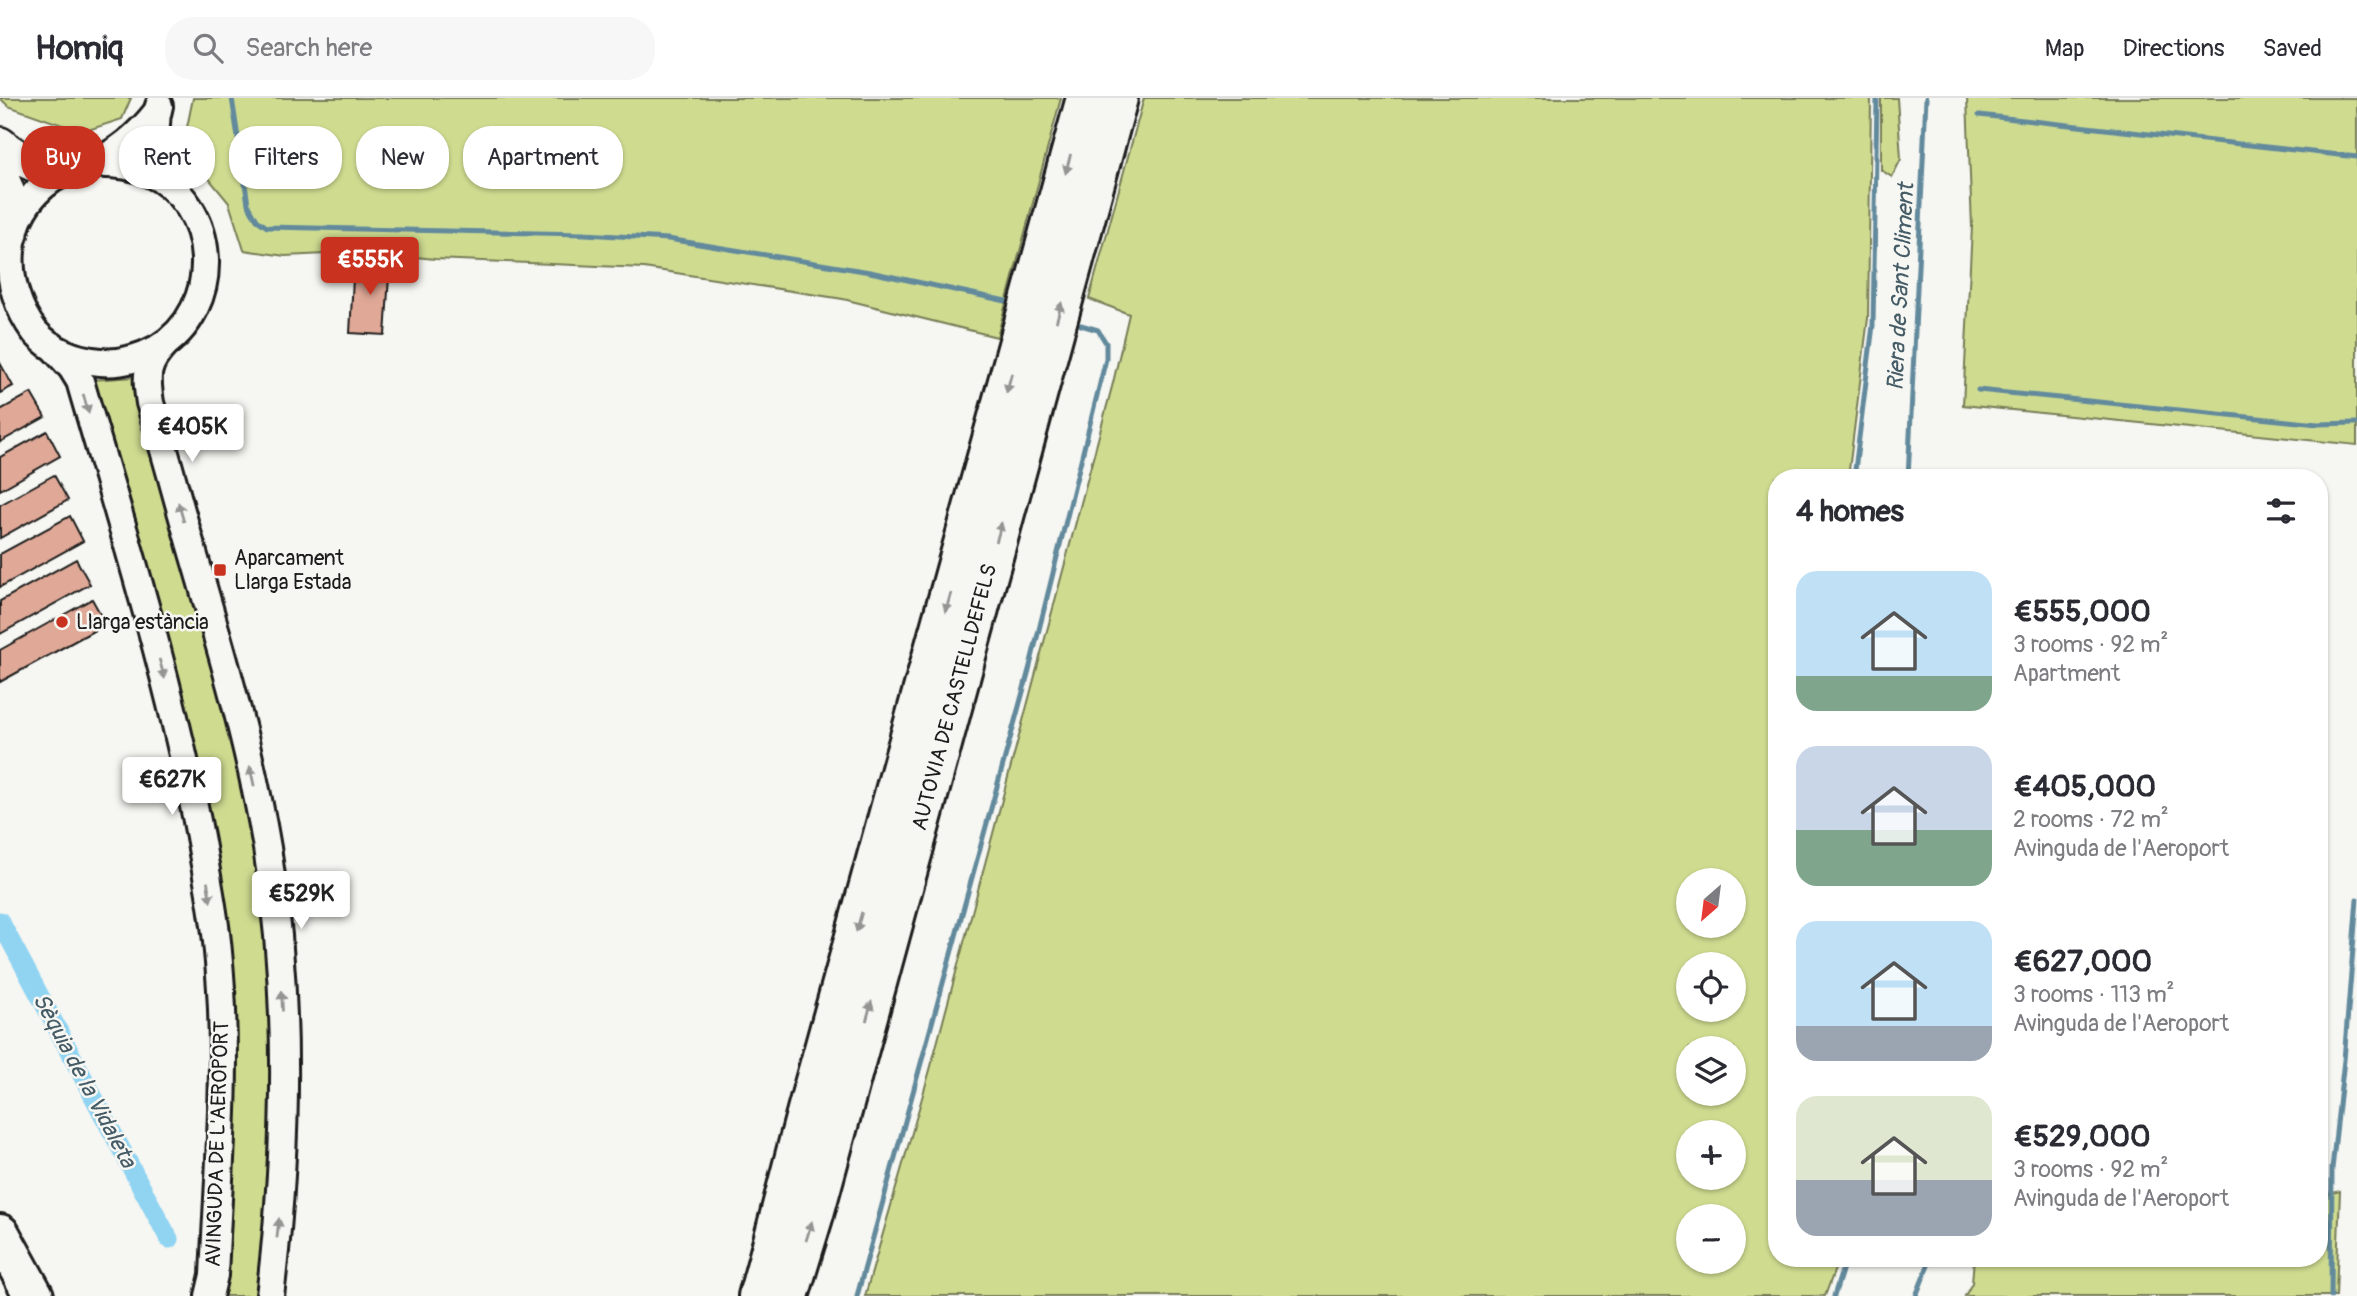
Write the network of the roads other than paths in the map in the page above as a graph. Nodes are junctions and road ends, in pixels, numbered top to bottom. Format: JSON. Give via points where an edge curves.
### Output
{"nodes":[{"id":1,"x":1086,"y":98,"type":"edge"},
{"id":2,"x":1118,"y":98,"type":"edge"},
{"id":3,"x":159,"y":105,"type":"edge"},
{"id":4,"x":0,"y":144,"type":"edge"},
{"id":5,"x":105,"y":154,"type":"edge"},
{"id":6,"x":21,"y":158,"type":"edge"},
{"id":7,"x":105,"y":164,"type":"edge"},
{"id":8,"x":0,"y":176,"type":"edge"},
{"id":9,"x":39,"y":189,"type":"edge"},
{"id":10,"x":179,"y":194,"type":"junction"},
{"id":11,"x":11,"y":234,"type":"junction"},
{"id":12,"x":165,"y":344,"type":"junction"},
{"id":13,"x":52,"y":346,"type":"junction"},
{"id":14,"x":816,"y":1078,"type":"junction"},
{"id":15,"x":0,"y":1234,"type":"edge"},
{"id":16,"x":34,"y":1296,"type":"edge"},
{"id":17,"x":209,"y":1296,"type":"edge"},
{"id":18,"x":270,"y":1296,"type":"edge"},
{"id":19,"x":731,"y":1296,"type":"edge"},
{"id":20,"x":758,"y":1296,"type":"edge"},
{"id":21,"x":789,"y":1296,"type":"edge"}],
"edges":[{"from":1,"to":14,"type":"highway","name":"AUTOVIA DE CASTELLDEFELS","one_way":true},
{"from":21,"to":2,"type":"highway","name":"AUTOVIA DE CASTELLDEFELS","one_way":true},
{"from":3,"to":5,"type":"street","via":[[130,142]]},
{"from":3,"to":10,"type":"street","via":[[159,153]]},
{"from":4,"to":6,"type":"main road"},
{"from":7,"to":10,"type":"street","via":[[138,169]]},
{"from":8,"to":11,"type":"main road","via":[[9,193]]},
{"from":9,"to":11,"type":"street","via":[[23,208]]},
{"from":10,"to":12,"type":"street","via":[[198,221],[207,259],[192,315]]},
{"from":11,"to":13,"type":"street","via":[[6,263],[15,303],[37,335]]},
{"from":12,"to":13,"type":"street","via":[[138,358],[108,363],[70,356]]},
{"from":18,"to":12,"type":"street","one_way":true,"via":[[284,1142],[280,958],[267,848],[248,757],[150,403],[148,369]]},
{"from":13,"to":17,"type":"street","name":"AVINGUDA DE L'AEROPORT","one_way":true,"via":[[80,380],[187,766],[204,858],[218,951],[223,1043],[222,1133]]},
{"from":14,"to":19,"type":"highway"},
{"from":14,"to":20,"type":"highway","name":"AUTOVIA DE CASTELLDEFELS"},
{"from":15,"to":16,"type":"highway"}]}
